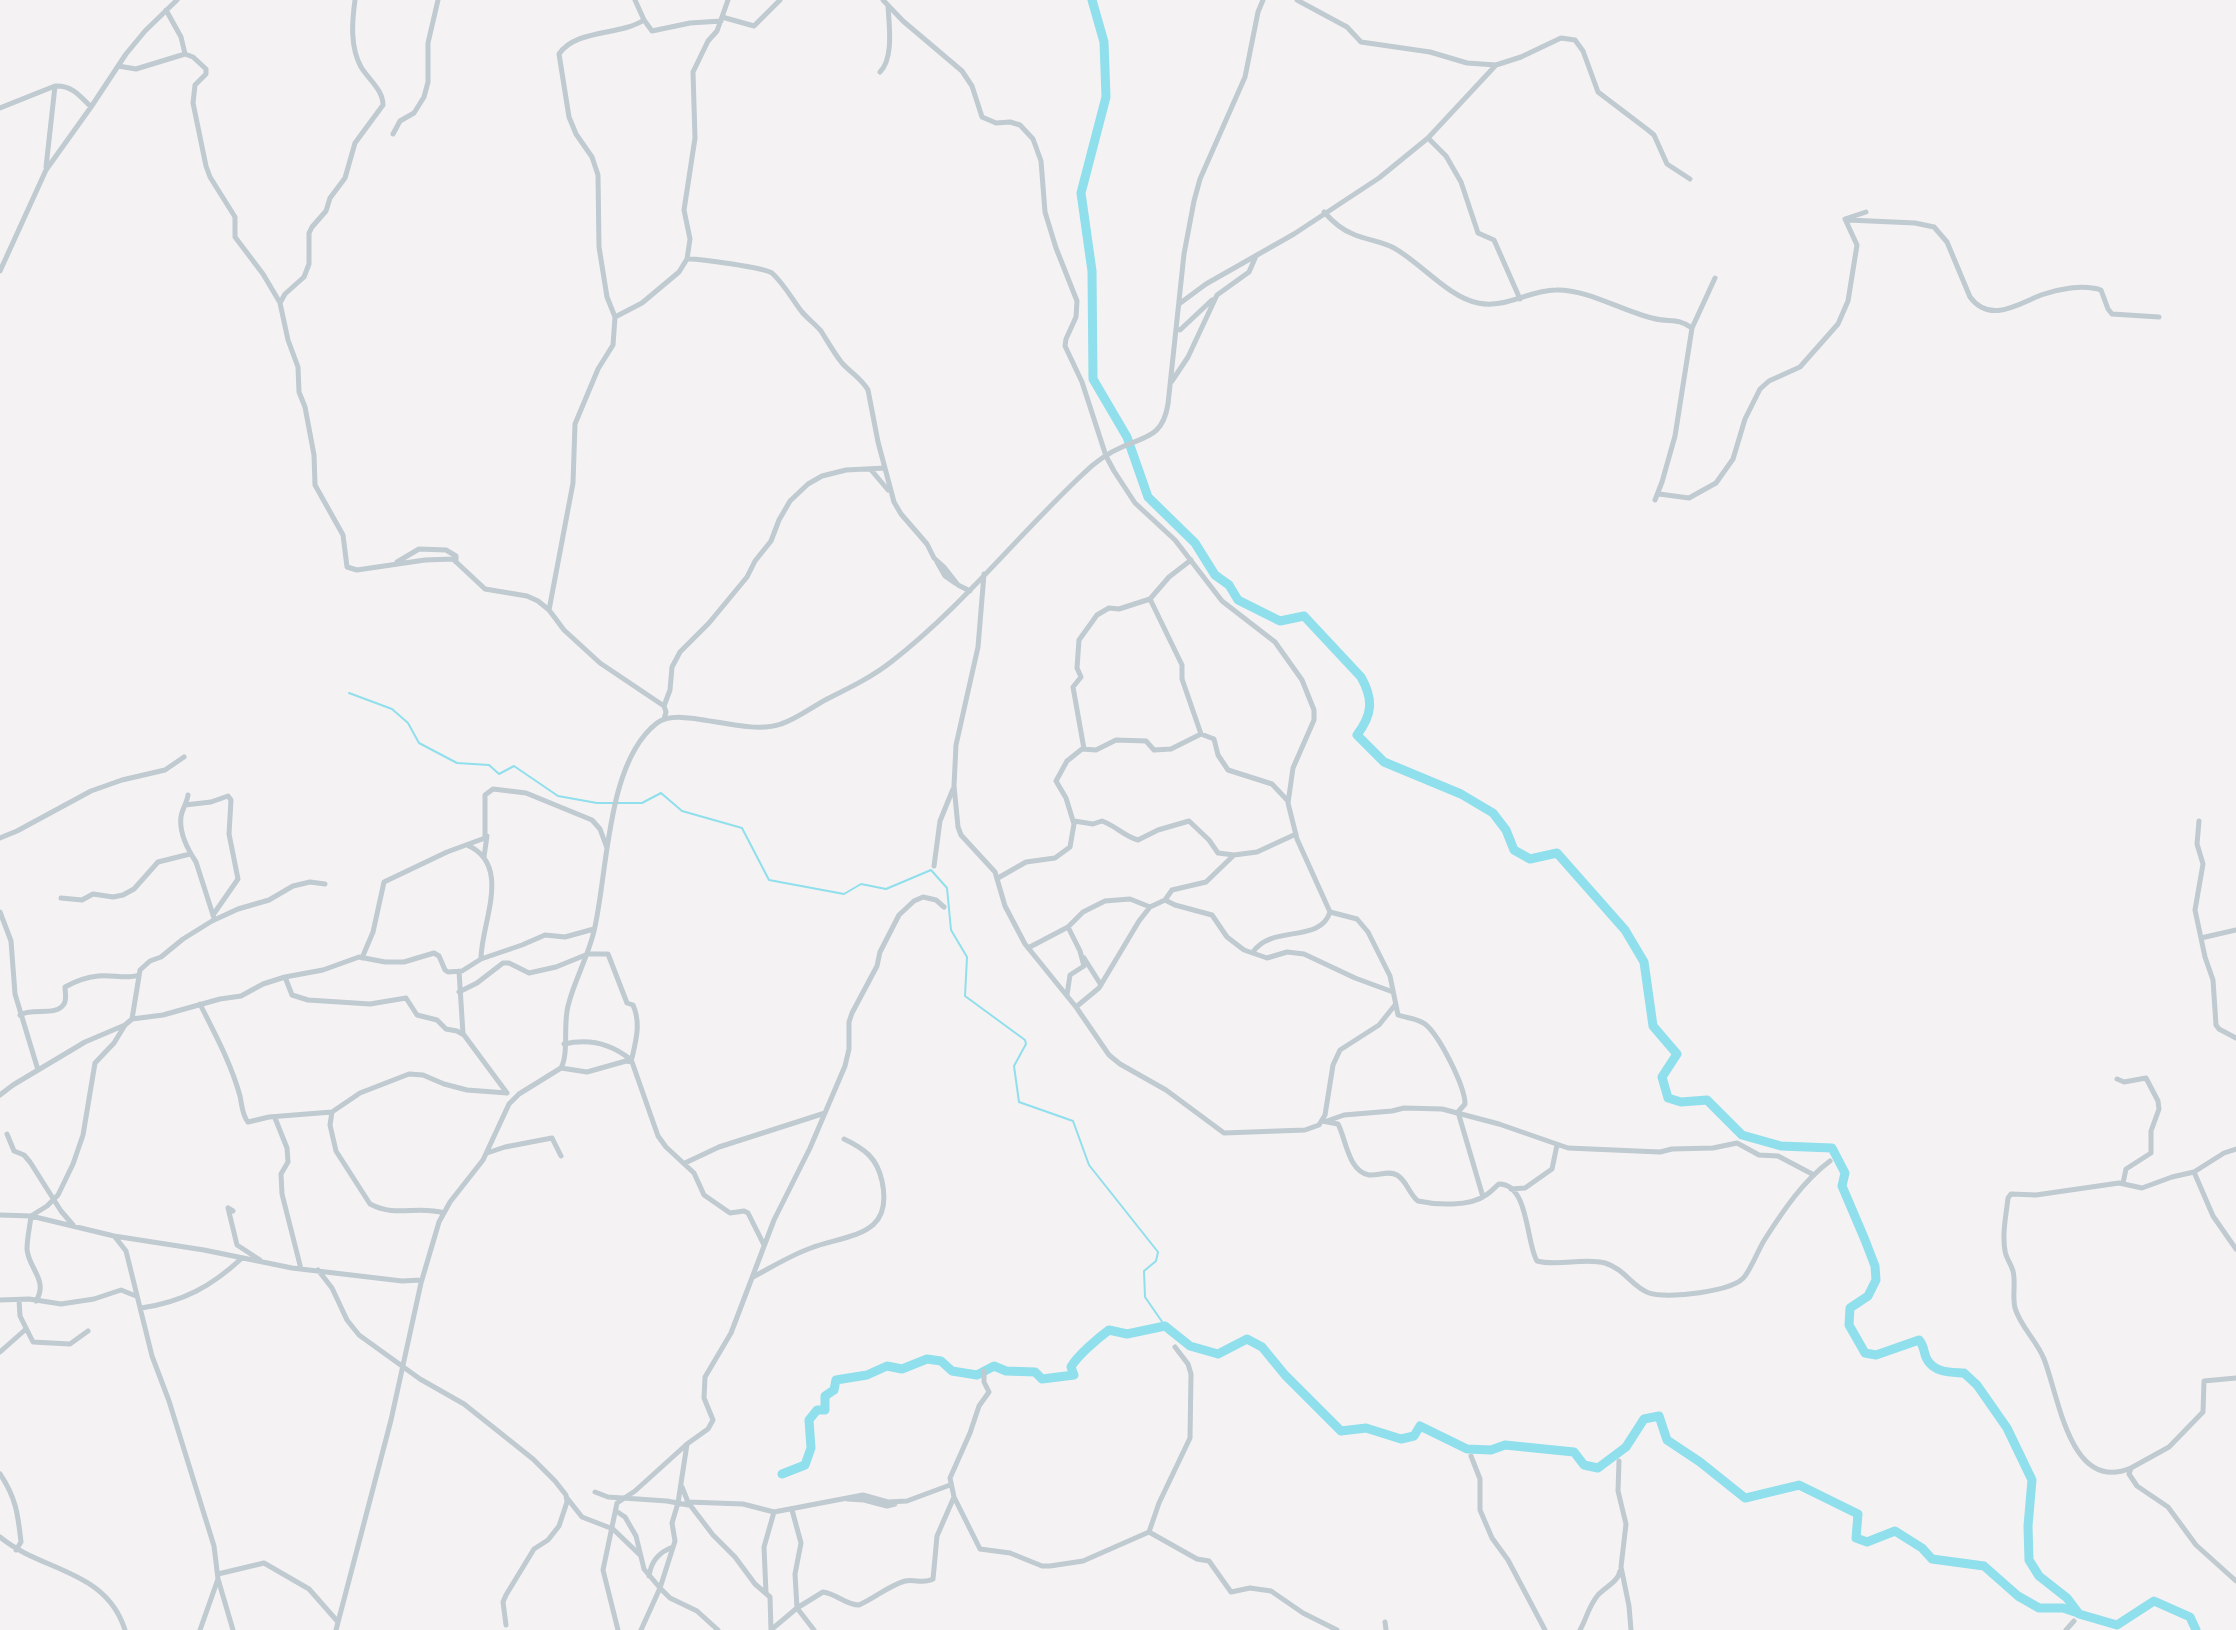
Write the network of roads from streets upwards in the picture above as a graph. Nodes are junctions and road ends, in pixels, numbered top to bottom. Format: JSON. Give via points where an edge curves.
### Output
{"nodes":[{"id":1,"x":177,"y":0,"type":"edge"},
{"id":2,"x":355,"y":0,"type":"edge"},
{"id":3,"x":438,"y":0,"type":"edge"},
{"id":4,"x":635,"y":0,"type":"edge"},
{"id":5,"x":728,"y":0,"type":"edge"},
{"id":6,"x":780,"y":0,"type":"edge"},
{"id":7,"x":883,"y":0,"type":"edge"},
{"id":8,"x":1263,"y":0,"type":"edge"},
{"id":9,"x":1297,"y":0,"type":"edge"},
{"id":10,"x":888,"y":6,"type":"junction"},
{"id":11,"x":166,"y":10,"type":"junction"},
{"id":12,"x":722,"y":19,"type":"junction"},
{"id":13,"x":644,"y":20,"type":"junction"},
{"id":14,"x":185,"y":54,"type":"junction"},
{"id":15,"x":1496,"y":65,"type":"junction"},
{"id":16,"x":118,"y":66,"type":"junction"},
{"id":17,"x":880,"y":72,"type":"dead end"},
{"id":18,"x":55,"y":86,"type":"junction"},
{"id":19,"x":91,"y":107,"type":"junction"},
{"id":20,"x":0,"y":108,"type":"edge"},
{"id":21,"x":393,"y":134,"type":"dead end"},
{"id":22,"x":1428,"y":138,"type":"junction"},
{"id":23,"x":46,"y":170,"type":"junction"},
{"id":24,"x":1690,"y":179,"type":"dead end"},
{"id":25,"x":1324,"y":212,"type":"junction"},
{"id":26,"x":1866,"y":212,"type":"dead end"},
{"id":27,"x":1845,"y":219,"type":"junction"},
{"id":28,"x":1256,"y":256,"type":"junction"},
{"id":29,"x":687,"y":259,"type":"junction"},
{"id":30,"x":0,"y":271,"type":"edge"},
{"id":31,"x":1716,"y":278,"type":"dead end"},
{"id":32,"x":1217,"y":295,"type":"junction"},
{"id":33,"x":1520,"y":299,"type":"junction"},
{"id":34,"x":280,"y":303,"type":"junction"},
{"id":35,"x":1179,"y":304,"type":"junction"},
{"id":36,"x":615,"y":317,"type":"junction"},
{"id":37,"x":2159,"y":317,"type":"dead end"},
{"id":38,"x":1692,"y":328,"type":"junction"},
{"id":39,"x":1177,"y":329,"type":"junction"},
{"id":40,"x":1170,"y":384,"type":"junction"},
{"id":41,"x":1106,"y":456,"type":"junction"},
{"id":42,"x":884,"y":468,"type":"junction"},
{"id":43,"x":872,"y":470,"type":"junction"},
{"id":44,"x":894,"y":502,"type":"junction"},
{"id":45,"x":1191,"y":560,"type":"junction"},
{"id":46,"x":456,"y":562,"type":"junction"},
{"id":47,"x":393,"y":564,"type":"junction"},
{"id":48,"x":984,"y":574,"type":"junction"},
{"id":49,"x":971,"y":591,"type":"junction"},
{"id":50,"x":1150,"y":599,"type":"junction"},
{"id":51,"x":549,"y":610,"type":"junction"},
{"id":52,"x":664,"y":706,"type":"junction"},
{"id":53,"x":664,"y":719,"type":"junction"},
{"id":54,"x":1201,"y":734,"type":"junction"},
{"id":55,"x":1084,"y":749,"type":"junction"},
{"id":56,"x":184,"y":757,"type":"dead end"},
{"id":57,"x":954,"y":786,"type":"junction"},
{"id":58,"x":188,"y":794,"type":"dead end"},
{"id":59,"x":1288,"y":803,"type":"junction"},
{"id":60,"x":186,"y":805,"type":"junction"},
{"id":61,"x":1074,"y":821,"type":"junction"},
{"id":62,"x":2199,"y":821,"type":"dead end"},
{"id":63,"x":1296,"y":834,"type":"junction"},
{"id":64,"x":487,"y":836,"type":"junction"},
{"id":65,"x":0,"y":838,"type":"edge"},
{"id":66,"x":467,"y":845,"type":"junction"},
{"id":67,"x":608,"y":850,"type":"junction"},
{"id":68,"x":190,"y":854,"type":"junction"},
{"id":69,"x":1234,"y":855,"type":"junction"},
{"id":70,"x":484,"y":857,"type":"junction"},
{"id":71,"x":934,"y":866,"type":"dead end"},
{"id":72,"x":998,"y":878,"type":"junction"},
{"id":73,"x":325,"y":884,"type":"dead end"},
{"id":74,"x":61,"y":898,"type":"dead end"},
{"id":75,"x":1165,"y":900,"type":"junction"},
{"id":76,"x":944,"y":907,"type":"dead end"},
{"id":77,"x":1150,"y":907,"type":"junction"},
{"id":78,"x":0,"y":912,"type":"edge"},
{"id":79,"x":1330,"y":912,"type":"junction"},
{"id":80,"x":214,"y":918,"type":"junction"},
{"id":81,"x":1068,"y":927,"type":"junction"},
{"id":82,"x":7,"y":928,"type":"junction"},
{"id":83,"x":594,"y":929,"type":"junction"},
{"id":84,"x":2236,"y":930,"type":"edge"},
{"id":85,"x":0,"y":931,"type":"edge"},
{"id":86,"x":2201,"y":939,"type":"junction"},
{"id":87,"x":1028,"y":948,"type":"junction"},
{"id":88,"x":1080,"y":951,"type":"junction"},
{"id":89,"x":1253,"y":952,"type":"junction"},
{"id":90,"x":588,"y":954,"type":"junction"},
{"id":91,"x":362,"y":958,"type":"junction"},
{"id":92,"x":481,"y":959,"type":"junction"},
{"id":93,"x":458,"y":971,"type":"junction"},
{"id":94,"x":139,"y":975,"type":"junction"},
{"id":95,"x":285,"y":977,"type":"junction"},
{"id":96,"x":1101,"y":985,"type":"junction"},
{"id":97,"x":459,"y":992,"type":"junction"},
{"id":98,"x":1393,"y":992,"type":"junction"},
{"id":99,"x":1067,"y":995,"type":"junction"},
{"id":100,"x":200,"y":1004,"type":"junction"},
{"id":101,"x":1395,"y":1005,"type":"junction"},
{"id":102,"x":1076,"y":1007,"type":"junction"},
{"id":103,"x":20,"y":1015,"type":"junction"},
{"id":104,"x":132,"y":1019,"type":"junction"},
{"id":105,"x":125,"y":1025,"type":"junction"},
{"id":106,"x":464,"y":1035,"type":"junction"},
{"id":107,"x":2236,"y":1038,"type":"edge"},
{"id":108,"x":564,"y":1044,"type":"junction"},
{"id":109,"x":628,"y":1060,"type":"junction"},
{"id":110,"x":561,"y":1068,"type":"junction"},
{"id":111,"x":38,"y":1070,"type":"junction"},
{"id":112,"x":2117,"y":1079,"type":"dead end"},
{"id":113,"x":507,"y":1093,"type":"junction"},
{"id":114,"x":0,"y":1095,"type":"edge"},
{"id":115,"x":514,"y":1098,"type":"junction"},
{"id":116,"x":1458,"y":1112,"type":"junction"},
{"id":117,"x":330,"y":1113,"type":"junction"},
{"id":118,"x":825,"y":1113,"type":"junction"},
{"id":119,"x":275,"y":1118,"type":"junction"},
{"id":120,"x":1325,"y":1121,"type":"junction"},
{"id":121,"x":7,"y":1134,"type":"dead end"},
{"id":122,"x":844,"y":1139,"type":"dead end"},
{"id":123,"x":1557,"y":1144,"type":"junction"},
{"id":124,"x":2236,"y":1149,"type":"edge"},
{"id":125,"x":487,"y":1153,"type":"junction"},
{"id":126,"x":561,"y":1156,"type":"dead end"},
{"id":127,"x":1830,"y":1161,"type":"dead end"},
{"id":128,"x":685,"y":1163,"type":"junction"},
{"id":129,"x":2194,"y":1172,"type":"junction"},
{"id":130,"x":1814,"y":1175,"type":"junction"},
{"id":131,"x":2123,"y":1183,"type":"junction"},
{"id":132,"x":1511,"y":1189,"type":"junction"},
{"id":133,"x":55,"y":1197,"type":"junction"},
{"id":134,"x":1483,"y":1197,"type":"junction"},
{"id":135,"x":233,"y":1211,"type":"dead end"},
{"id":136,"x":444,"y":1213,"type":"junction"},
{"id":137,"x":0,"y":1215,"type":"edge"},
{"id":138,"x":31,"y":1216,"type":"junction"},
{"id":139,"x":73,"y":1225,"type":"junction"},
{"id":140,"x":114,"y":1236,"type":"junction"},
{"id":141,"x":134,"y":1239,"type":"junction"},
{"id":142,"x":765,"y":1246,"type":"junction"},
{"id":143,"x":2236,"y":1249,"type":"edge"},
{"id":144,"x":125,"y":1251,"type":"junction"},
{"id":145,"x":242,"y":1258,"type":"junction"},
{"id":146,"x":262,"y":1262,"type":"junction"},
{"id":147,"x":301,"y":1269,"type":"junction"},
{"id":148,"x":318,"y":1270,"type":"junction"},
{"id":149,"x":753,"y":1277,"type":"junction"},
{"id":150,"x":421,"y":1280,"type":"junction"},
{"id":151,"x":137,"y":1296,"type":"junction"},
{"id":152,"x":0,"y":1300,"type":"edge"},
{"id":153,"x":19,"y":1300,"type":"junction"},
{"id":154,"x":36,"y":1301,"type":"junction"},
{"id":155,"x":141,"y":1308,"type":"junction"},
{"id":156,"x":26,"y":1329,"type":"junction"},
{"id":157,"x":88,"y":1331,"type":"dead end"},
{"id":158,"x":1175,"y":1346,"type":"dead end"},
{"id":159,"x":0,"y":1352,"type":"edge"},
{"id":160,"x":401,"y":1365,"type":"junction"},
{"id":161,"x":984,"y":1371,"type":"dead end"},
{"id":162,"x":2236,"y":1378,"type":"edge"},
{"id":163,"x":687,"y":1444,"type":"junction"},
{"id":164,"x":1471,"y":1456,"type":"dead end"},
{"id":165,"x":1619,"y":1461,"type":"dead end"},
{"id":166,"x":2131,"y":1468,"type":"junction"},
{"id":167,"x":0,"y":1474,"type":"edge"},
{"id":168,"x":681,"y":1483,"type":"junction"},
{"id":169,"x":950,"y":1485,"type":"junction"},
{"id":170,"x":595,"y":1492,"type":"dead end"},
{"id":171,"x":624,"y":1497,"type":"junction"},
{"id":172,"x":954,"y":1497,"type":"junction"},
{"id":173,"x":567,"y":1498,"type":"junction"},
{"id":174,"x":678,"y":1503,"type":"junction"},
{"id":175,"x":688,"y":1503,"type":"junction"},
{"id":176,"x":792,"y":1510,"type":"junction"},
{"id":177,"x":616,"y":1511,"type":"junction"},
{"id":178,"x":774,"y":1513,"type":"junction"},
{"id":179,"x":613,"y":1529,"type":"junction"},
{"id":180,"x":1149,"y":1532,"type":"junction"},
{"id":181,"x":0,"y":1537,"type":"edge"},
{"id":182,"x":673,"y":1547,"type":"junction"},
{"id":183,"x":16,"y":1549,"type":"junction"},
{"id":184,"x":640,"y":1555,"type":"junction"},
{"id":185,"x":1621,"y":1567,"type":"junction"},
{"id":186,"x":218,"y":1576,"type":"junction"},
{"id":187,"x":649,"y":1576,"type":"junction"},
{"id":188,"x":2236,"y":1581,"type":"edge"},
{"id":189,"x":660,"y":1588,"type":"junction"},
{"id":190,"x":766,"y":1593,"type":"junction"},
{"id":191,"x":797,"y":1608,"type":"junction"},
{"id":192,"x":2074,"y":1621,"type":"dead end"},
{"id":193,"x":1385,"y":1622,"type":"dead end"},
{"id":194,"x":506,"y":1625,"type":"dead end"},
{"id":195,"x":337,"y":1626,"type":"edge"},
{"id":196,"x":125,"y":1630,"type":"edge"},
{"id":197,"x":200,"y":1630,"type":"edge"},
{"id":198,"x":233,"y":1630,"type":"edge"},
{"id":199,"x":346,"y":1630,"type":"edge"},
{"id":200,"x":618,"y":1630,"type":"edge"},
{"id":201,"x":641,"y":1630,"type":"edge"},
{"id":202,"x":718,"y":1630,"type":"edge"},
{"id":203,"x":771,"y":1630,"type":"edge"},
{"id":204,"x":814,"y":1630,"type":"edge"},
{"id":205,"x":1337,"y":1630,"type":"edge"},
{"id":206,"x":1386,"y":1630,"type":"edge"},
{"id":207,"x":1545,"y":1630,"type":"edge"},
{"id":208,"x":1580,"y":1630,"type":"edge"},
{"id":209,"x":1631,"y":1630,"type":"edge"},
{"id":210,"x":2066,"y":1630,"type":"edge"}],
"edges":[{"from":1,"to":11,"type":"street"},
{"from":2,"to":34,"type":"street","via":[[352,31],[356,57],[380,92],[383,105],[355,143],[345,178],[309,233],[309,264],[304,277]]},
{"from":3,"to":21,"type":"street","via":[[428,43],[424,97]]},
{"from":4,"to":13,"type":"street"},
{"from":5,"to":12,"type":"street"},
{"from":6,"to":12,"type":"street","via":[[754,26]]},
{"from":7,"to":10,"type":"street"},
{"from":8,"to":35,"type":"street","via":[[1245,77],[1200,179],[1188,225]]},
{"from":9,"to":15,"type":"street","via":[[1347,27],[1361,42]]},
{"from":10,"to":17,"type":"street","via":[[887,57]]},
{"from":10,"to":41,"type":"street","via":[[962,71],[984,119],[1020,125],[1033,139],[1041,161],[1045,212],[1077,301],[1065,346]]},
{"from":11,"to":14,"type":"street"},
{"from":11,"to":16,"type":"street"},
{"from":12,"to":13,"type":"street","via":[[652,31]]},
{"from":12,"to":29,"type":"street","via":[[693,72],[695,138],[684,211],[690,239]]},
{"from":13,"to":36,"type":"street","via":[[581,37],[564,48],[559,58],[569,117],[598,174],[599,247]]},
{"from":14,"to":16,"type":"street","via":[[136,69]]},
{"from":14,"to":34,"type":"street","via":[[206,69],[195,85],[193,103],[210,177],[235,216],[234,235]]},
{"from":15,"to":22,"type":"street"},
{"from":15,"to":24,"type":"street","via":[[1561,38],[1575,40],[1598,92],[1654,135],[1667,164]]},
{"from":16,"to":19,"type":"street"},
{"from":18,"to":19,"type":"street","via":[[70,87]]},
{"from":18,"to":20,"type":"street"},
{"from":18,"to":23,"type":"street"},
{"from":19,"to":23,"type":"street"},
{"from":22,"to":25,"type":"street","via":[[1378,178]]},
{"from":22,"to":33,"type":"street","via":[[1446,156],[1461,182],[1478,233],[1494,240]]},
{"from":23,"to":30,"type":"street"},
{"from":25,"to":28,"type":"street"},
{"from":25,"to":33,"type":"street","via":[[1353,234],[1394,248],[1462,297],[1492,304]]},
{"from":26,"to":27,"type":"street"},
{"from":27,"to":37,"type":"street","via":[[1934,227],[1947,242],[1970,297],[1986,308],[2005,311],[2042,295],[2086,287],[2101,289],[2112,314]]},
{"from":27,"to":38,"type":"street","via":[[1857,245],[1849,301],[1838,324],[1800,368],[1760,389],[1733,459],[1716,483],[1689,498],[1657,497],[1675,436]]},
{"from":28,"to":32,"type":"street","via":[[1249,272]]},
{"from":28,"to":35,"type":"street"},
{"from":29,"to":36,"type":"street","via":[[679,272],[642,303]]},
{"from":29,"to":42,"type":"street","via":[[771,272],[863,382]]},
{"from":31,"to":38,"type":"street"},
{"from":32,"to":39,"type":"street","via":[[1188,325]]},
{"from":32,"to":40,"type":"street"},
{"from":33,"to":38,"type":"street","via":[[1564,290],[1656,319],[1680,320]]},
{"from":34,"to":47,"type":"street","via":[[298,367],[315,485],[343,535],[347,568]]},
{"from":35,"to":39,"type":"street"},
{"from":36,"to":51,"type":"street","via":[[612,345],[575,424],[573,483]]},
{"from":39,"to":40,"type":"street"},
{"from":40,"to":41,"type":"street","via":[[1162,425],[1149,437]]},
{"from":41,"to":45,"type":"street","via":[[1135,503]]},
{"from":41,"to":48,"type":"street"},
{"from":42,"to":43,"type":"street"},
{"from":42,"to":44,"type":"street"},
{"from":43,"to":44,"type":"street"},
{"from":43,"to":52,"type":"street","via":[[822,476],[790,501],[747,577],[680,652]]},
{"from":44,"to":49,"type":"street","via":[[945,576]]},
{"from":45,"to":50,"type":"street"},
{"from":45,"to":59,"type":"street","via":[[1222,601],[1275,642],[1297,669],[1309,695],[1313,726],[1293,768]]},
{"from":46,"to":47,"type":"street","via":[[450,558]]},
{"from":46,"to":47,"type":"street","via":[[456,556],[446,550],[419,549]]},
{"from":46,"to":51,"type":"street","via":[[485,589],[527,596]]},
{"from":48,"to":49,"type":"street"},
{"from":48,"to":57,"type":"street","via":[[978,647],[956,745]]},
{"from":49,"to":53,"type":"street","via":[[889,663],[781,724],[747,728],[687,717]]},
{"from":50,"to":54,"type":"street","via":[[1182,665],[1182,679]]},
{"from":50,"to":55,"type":"street","via":[[1106,609],[1080,637],[1077,668],[1082,677],[1073,687]]},
{"from":51,"to":52,"type":"street","via":[[564,630],[607,668]]},
{"from":52,"to":53,"type":"street"},
{"from":53,"to":67,"type":"street","via":[[630,760],[616,798]]},
{"from":54,"to":55,"type":"street","via":[[1166,750],[1154,750],[1146,741],[1128,740]]},
{"from":54,"to":59,"type":"street","via":[[1214,739],[1228,770],[1272,784]]},
{"from":55,"to":61,"type":"street","via":[[1067,761],[1057,779]]},
{"from":56,"to":65,"type":"street","via":[[165,769],[91,791]]},
{"from":57,"to":71,"type":"street","via":[[940,821]]},
{"from":57,"to":72,"type":"street","via":[[959,831]]},
{"from":58,"to":60,"type":"street"},
{"from":59,"to":63,"type":"street"},
{"from":60,"to":68,"type":"street","via":[[182,831]]},
{"from":60,"to":80,"type":"street","via":[[228,796],[231,800],[229,834],[238,879]]},
{"from":61,"to":69,"type":"street","via":[[1102,821],[1138,840],[1189,821],[1218,853]]},
{"from":61,"to":72,"type":"street","via":[[1066,852],[1051,860],[1026,862]]},
{"from":62,"to":86,"type":"street","via":[[2197,844],[2203,864],[2195,910]]},
{"from":63,"to":69,"type":"street","via":[[1257,852]]},
{"from":63,"to":79,"type":"street"},
{"from":64,"to":66,"type":"street"},
{"from":64,"to":67,"type":"street","via":[[485,795],[503,789],[526,793],[592,820]]},
{"from":64,"to":70,"type":"street"},
{"from":66,"to":70,"type":"street"},
{"from":66,"to":91,"type":"street","via":[[386,880]]},
{"from":67,"to":83,"type":"street"},
{"from":68,"to":74,"type":"street","via":[[158,862],[123,895]]},
{"from":68,"to":80,"type":"street"},
{"from":69,"to":75,"type":"street","via":[[1211,879],[1171,890]]},
{"from":70,"to":92,"type":"street","via":[[493,888]]},
{"from":72,"to":87,"type":"street","via":[[1005,906]]},
{"from":73,"to":80,"type":"street","via":[[293,886],[269,900]]},
{"from":75,"to":77,"type":"street"},
{"from":75,"to":89,"type":"street","via":[[1212,915],[1230,940]]},
{"from":76,"to":118,"type":"street","via":[[923,897],[899,915],[850,1017],[848,1056]]},
{"from":77,"to":81,"type":"street","via":[[1130,899],[1111,900],[1088,909]]},
{"from":77,"to":96,"type":"street"},
{"from":78,"to":82,"type":"street"},
{"from":79,"to":89,"type":"street","via":[[1327,922],[1316,929],[1273,937]]},
{"from":79,"to":98,"type":"street","via":[[1362,923],[1390,976]]},
{"from":80,"to":94,"type":"street","via":[[144,965]]},
{"from":81,"to":87,"type":"street"},
{"from":81,"to":88,"type":"street"},
{"from":82,"to":85,"type":"street"},
{"from":82,"to":103,"type":"street"},
{"from":83,"to":90,"type":"street"},
{"from":83,"to":92,"type":"street","via":[[565,937],[545,935]]},
{"from":84,"to":86,"type":"street"},
{"from":86,"to":107,"type":"street","via":[[2213,980],[2216,1025]]},
{"from":87,"to":99,"type":"street"},
{"from":88,"to":96,"type":"street"},
{"from":88,"to":99,"type":"street","via":[[1084,966],[1070,975]]},
{"from":89,"to":98,"type":"street","via":[[1267,958],[1287,952],[1304,954]]},
{"from":90,"to":97,"type":"street","via":[[529,973],[503,963]]},
{"from":90,"to":108,"type":"street","via":[[568,1005]]},
{"from":90,"to":109,"type":"street","via":[[609,955],[626,1003],[634,1007],[638,1031]]},
{"from":91,"to":93,"type":"street","via":[[404,962],[434,953],[444,970]]},
{"from":91,"to":95,"type":"street"},
{"from":92,"to":93,"type":"street"},
{"from":93,"to":97,"type":"street"},
{"from":94,"to":103,"type":"street","via":[[86,979],[65,987],[61,1007]]},
{"from":94,"to":104,"type":"street"},
{"from":95,"to":100,"type":"street","via":[[241,996]]},
{"from":95,"to":106,"type":"street","via":[[292,995],[308,1000],[370,1004],[406,998],[417,1015]]},
{"from":96,"to":102,"type":"street"},
{"from":97,"to":106,"type":"street"},
{"from":98,"to":101,"type":"street"},
{"from":99,"to":102,"type":"street"},
{"from":100,"to":104,"type":"street"},
{"from":100,"to":119,"type":"street","via":[[224,1050],[245,1119]]},
{"from":101,"to":116,"type":"street","via":[[1399,1016],[1426,1025],[1459,1077],[1465,1104]]},
{"from":101,"to":120,"type":"street","via":[[1379,1025],[1336,1056]]},
{"from":102,"to":120,"type":"street","via":[[1109,1055],[1219,1131],[1299,1131]]},
{"from":103,"to":111,"type":"street"},
{"from":104,"to":105,"type":"street"},
{"from":105,"to":111,"type":"street","via":[[94,1037]]},
{"from":105,"to":133,"type":"street","via":[[96,1063],[81,1143]]},
{"from":106,"to":113,"type":"street"},
{"from":108,"to":109,"type":"street","via":[[605,1044]]},
{"from":108,"to":110,"type":"street"},
{"from":109,"to":110,"type":"street","via":[[587,1072]]},
{"from":109,"to":128,"type":"street","via":[[633,1063],[658,1136]]},
{"from":110,"to":115,"type":"street"},
{"from":111,"to":114,"type":"street"},
{"from":112,"to":131,"type":"street","via":[[2146,1078],[2159,1109],[2151,1131],[2151,1153],[2126,1169]]},
{"from":113,"to":115,"type":"street"},
{"from":113,"to":117,"type":"street","via":[[467,1090],[409,1074],[360,1093]]},
{"from":115,"to":125,"type":"street"},
{"from":116,"to":120,"type":"street","via":[[1410,1107]]},
{"from":116,"to":123,"type":"street"},
{"from":116,"to":134,"type":"street"},
{"from":117,"to":119,"type":"street"},
{"from":117,"to":136,"type":"street","via":[[337,1153],[370,1204],[398,1212],[422,1208]]},
{"from":118,"to":128,"type":"street","via":[[719,1147]]},
{"from":118,"to":142,"type":"street"},
{"from":119,"to":147,"type":"street","via":[[288,1162],[281,1174],[282,1194]]},
{"from":120,"to":134,"type":"street","via":[[1340,1126],[1359,1169],[1370,1175],[1395,1174],[1418,1201],[1455,1203]]},
{"from":121,"to":133,"type":"street","via":[[14,1151],[27,1157]]},
{"from":122,"to":149,"type":"street","via":[[864,1150],[878,1167],[884,1203],[879,1220],[866,1230],[804,1251]]},
{"from":123,"to":130,"type":"street","via":[[1660,1152],[1737,1143],[1759,1155],[1778,1156]]},
{"from":123,"to":132,"type":"street","via":[[1552,1169],[1525,1188]]},
{"from":124,"to":129,"type":"street"},
{"from":125,"to":126,"type":"street","via":[[552,1138]]},
{"from":125,"to":136,"type":"street"},
{"from":127,"to":130,"type":"street"},
{"from":128,"to":142,"type":"street","via":[[707,1198],[730,1213],[748,1213]]},
{"from":129,"to":131,"type":"street","via":[[2142,1188]]},
{"from":129,"to":143,"type":"street","via":[[2213,1216]]},
{"from":130,"to":132,"type":"street","via":[[1765,1239],[1742,1281],[1726,1288],[1673,1294],[1648,1292],[1606,1264],[1537,1261],[1524,1211]]},
{"from":131,"to":166,"type":"street","via":[[2011,1195],[2004,1235],[2013,1271],[2015,1308],[2044,1360],[2076,1451],[2091,1466],[2107,1472]]},
{"from":132,"to":134,"type":"street","via":[[1499,1184]]},
{"from":133,"to":138,"type":"street"},
{"from":133,"to":139,"type":"street"},
{"from":135,"to":146,"type":"street","via":[[228,1208],[237,1245]]},
{"from":136,"to":150,"type":"street"},
{"from":137,"to":138,"type":"street"},
{"from":138,"to":139,"type":"street"},
{"from":138,"to":154,"type":"street","via":[[27,1251],[41,1292]]},
{"from":139,"to":140,"type":"street"},
{"from":140,"to":141,"type":"street"},
{"from":140,"to":144,"type":"street"},
{"from":141,"to":144,"type":"street"},
{"from":141,"to":145,"type":"street"},
{"from":142,"to":149,"type":"street"},
{"from":144,"to":151,"type":"street"},
{"from":145,"to":146,"type":"street"},
{"from":145,"to":155,"type":"street","via":[[219,1279],[180,1299]]},
{"from":146,"to":147,"type":"street"},
{"from":147,"to":148,"type":"street"},
{"from":148,"to":150,"type":"street"},
{"from":148,"to":160,"type":"street","via":[[352,1328]]},
{"from":149,"to":163,"type":"street","via":[[731,1333],[705,1377],[703,1392],[712,1424]]},
{"from":150,"to":160,"type":"street"},
{"from":151,"to":154,"type":"street","via":[[121,1290],[61,1304]]},
{"from":151,"to":155,"type":"street"},
{"from":152,"to":153,"type":"street"},
{"from":153,"to":154,"type":"street"},
{"from":153,"to":156,"type":"street"},
{"from":155,"to":186,"type":"street","via":[[152,1356],[208,1520]]},
{"from":156,"to":157,"type":"street","via":[[33,1342],[53,1344],[70,1344]]},
{"from":156,"to":159,"type":"street"},
{"from":158,"to":180,"type":"street","via":[[1191,1374],[1190,1438]]},
{"from":160,"to":173,"type":"street","via":[[464,1404],[520,1448]]},
{"from":160,"to":195,"type":"street"},
{"from":161,"to":169,"type":"street","via":[[990,1390],[979,1406]]},
{"from":162,"to":166,"type":"street","via":[[2204,1381],[2203,1412],[2169,1447]]},
{"from":163,"to":168,"type":"street"},
{"from":163,"to":171,"type":"street"},
{"from":164,"to":207,"type":"street","via":[[1480,1479],[1480,1510]]},
{"from":165,"to":185,"type":"street","via":[[1618,1491],[1626,1524]]},
{"from":166,"to":188,"type":"street","via":[[2133,1483],[2168,1507],[2196,1545]]},
{"from":167,"to":183,"type":"street","via":[[17,1507],[21,1542]]},
{"from":168,"to":174,"type":"street"},
{"from":168,"to":175,"type":"street"},
{"from":169,"to":172,"type":"street"},
{"from":169,"to":176,"type":"street","via":[[887,1506],[845,1498]]},
{"from":170,"to":171,"type":"street"},
{"from":171,"to":174,"type":"street"},
{"from":171,"to":177,"type":"street"},
{"from":172,"to":180,"type":"street","via":[[980,1549],[1010,1553],[1042,1566],[1083,1561]]},
{"from":172,"to":191,"type":"street","via":[[937,1536],[933,1579],[898,1584],[859,1605],[824,1592]]},
{"from":173,"to":179,"type":"street","via":[[582,1517]]},
{"from":173,"to":194,"type":"street","via":[[559,1526],[534,1549],[506,1595]]},
{"from":174,"to":175,"type":"street"},
{"from":174,"to":182,"type":"street","via":[[672,1523]]},
{"from":175,"to":178,"type":"street","via":[[743,1504]]},
{"from":175,"to":190,"type":"street"},
{"from":176,"to":178,"type":"street"},
{"from":176,"to":191,"type":"street","via":[[802,1543],[794,1574]]},
{"from":177,"to":179,"type":"street"},
{"from":177,"to":184,"type":"street","via":[[636,1536]]},
{"from":178,"to":190,"type":"street","via":[[764,1547]]},
{"from":179,"to":184,"type":"street"},
{"from":179,"to":200,"type":"street","via":[[603,1570]]},
{"from":180,"to":205,"type":"street","via":[[1209,1561],[1231,1592],[1271,1591]]},
{"from":181,"to":183,"type":"street"},
{"from":182,"to":187,"type":"street","via":[[655,1559]]},
{"from":182,"to":189,"type":"street"},
{"from":183,"to":196,"type":"street","via":[[91,1583],[120,1616]]},
{"from":184,"to":187,"type":"street"},
{"from":185,"to":208,"type":"street","via":[[1619,1578],[1586,1612]]},
{"from":185,"to":209,"type":"street"},
{"from":186,"to":195,"type":"street","via":[[264,1563],[309,1589]]},
{"from":186,"to":197,"type":"street"},
{"from":186,"to":198,"type":"street"},
{"from":187,"to":189,"type":"street"},
{"from":189,"to":201,"type":"street"},
{"from":189,"to":202,"type":"street"},
{"from":190,"to":203,"type":"street","via":[[771,1603]]},
{"from":191,"to":203,"type":"street"},
{"from":191,"to":204,"type":"street"},
{"from":192,"to":210,"type":"street"},
{"from":193,"to":206,"type":"street"},
{"from":195,"to":199,"type":"street"}]}
